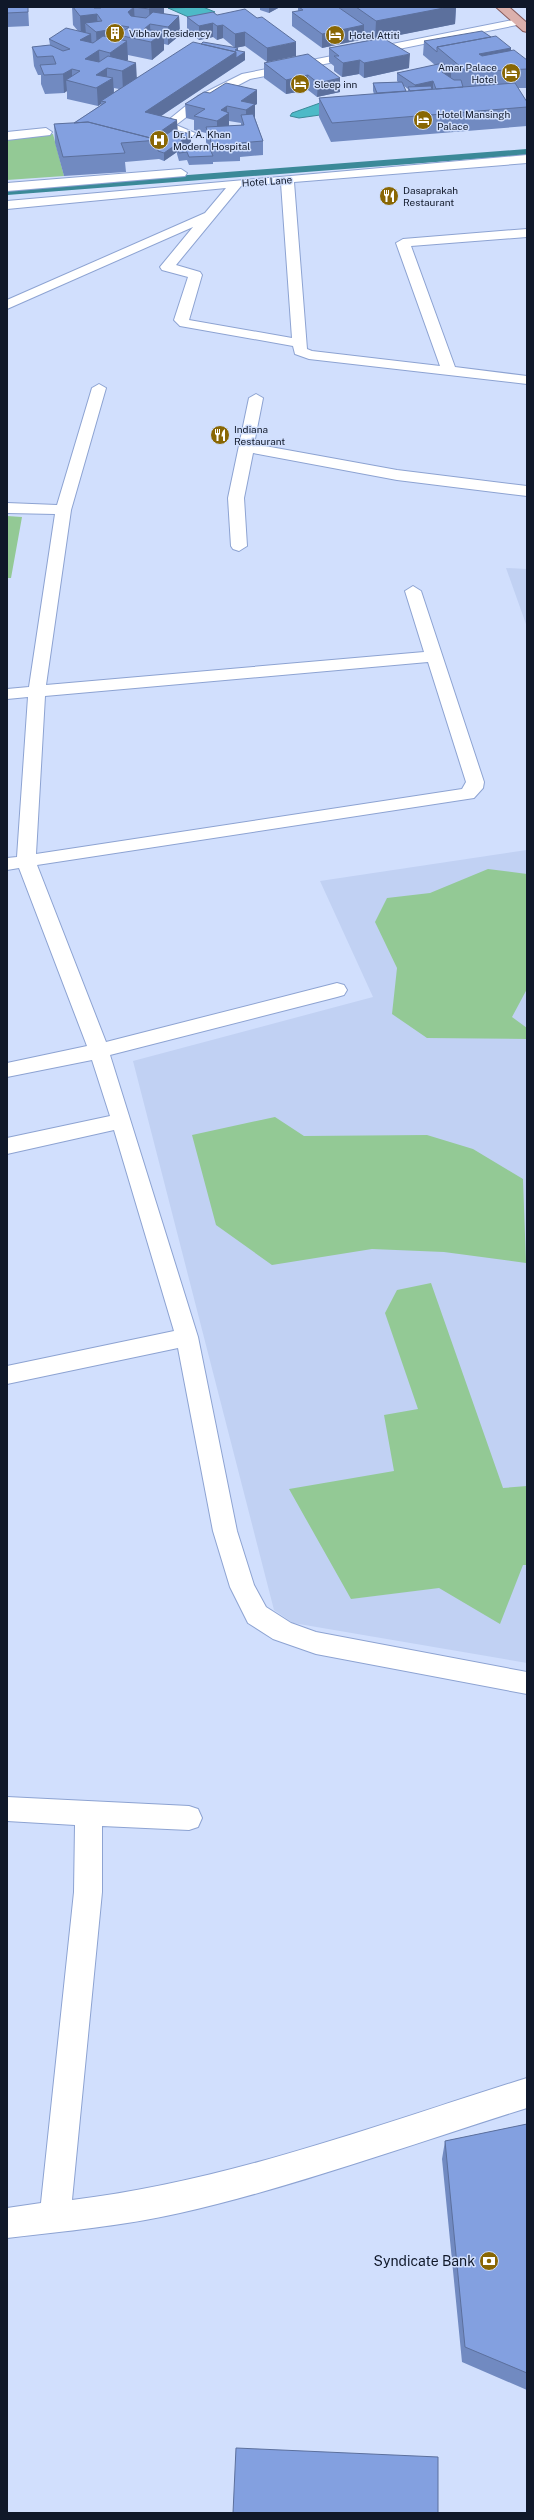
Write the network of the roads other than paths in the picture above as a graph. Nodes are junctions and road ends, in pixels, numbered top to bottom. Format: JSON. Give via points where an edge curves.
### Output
{"nodes":[{"id":1,"x":502,"y":7,"type":"edge"},
{"id":2,"x":523,"y":25,"type":"edge"},
{"id":3,"x":46,"y":132,"type":"dead end"},
{"id":4,"x":189,"y":133,"type":"edge"},
{"id":5,"x":7,"y":136,"type":"edge"},
{"id":6,"x":527,"y":159,"type":"edge"},
{"id":7,"x":345,"y":160,"type":"dead end"},
{"id":8,"x":196,"y":172,"type":"dead end"},
{"id":9,"x":353,"y":174,"type":"junction"},
{"id":10,"x":287,"y":179,"type":"junction"},
{"id":11,"x":237,"y":183,"type":"junction"},
{"id":12,"x":7,"y":187,"type":"edge"},
{"id":13,"x":7,"y":205,"type":"edge"},
{"id":14,"x":208,"y":216,"type":"junction"},
{"id":15,"x":527,"y":233,"type":"edge"},
{"id":16,"x":7,"y":305,"type":"edge"},
{"id":17,"x":298,"y":343,"type":"junction"},
{"id":18,"x":449,"y":371,"type":"junction"},
{"id":19,"x":527,"y":380,"type":"edge"},
{"id":20,"x":100,"y":388,"type":"dead end"},
{"id":21,"x":256,"y":398,"type":"dead end"},
{"id":22,"x":245,"y":447,"type":"junction"},
{"id":23,"x":527,"y":491,"type":"edge"},
{"id":24,"x":7,"y":508,"type":"edge"},
{"id":25,"x":64,"y":510,"type":"junction"},
{"id":26,"x":239,"y":546,"type":"dead end"},
{"id":27,"x":412,"y":591,"type":"dead end"},
{"id":28,"x":435,"y":656,"type":"junction"},
{"id":29,"x":37,"y":690,"type":"junction"},
{"id":30,"x":7,"y":694,"type":"edge"},
{"id":31,"x":26,"y":860,"type":"junction"},
{"id":32,"x":7,"y":864,"type":"edge"},
{"id":33,"x":337,"y":990,"type":"dead end"},
{"id":34,"x":99,"y":1051,"type":"junction"},
{"id":35,"x":7,"y":1070,"type":"edge"},
{"id":36,"x":122,"y":1121,"type":"junction"},
{"id":37,"x":7,"y":1146,"type":"edge"},
{"id":38,"x":187,"y":1337,"type":"junction"},
{"id":39,"x":7,"y":1374,"type":"edge"},
{"id":40,"x":527,"y":1683,"type":"edge"},
{"id":41,"x":7,"y":1809,"type":"edge"},
{"id":42,"x":89,"y":1813,"type":"junction"},
{"id":43,"x":189,"y":1818,"type":"dead end"},
{"id":44,"x":527,"y":2093,"type":"edge"},
{"id":45,"x":55,"y":2217,"type":"junction"},
{"id":46,"x":7,"y":2223,"type":"edge"}],
"edges":[{"from":1,"to":2,"type":"main road"},
{"from":2,"to":4,"type":"street","via":[[246,76],[202,99],[167,126]]},
{"from":3,"to":5,"type":"street"},
{"from":6,"to":9,"type":"street","name":"Hotel Lane"},
{"from":7,"to":9,"type":"street"},
{"from":8,"to":12,"type":"street"},
{"from":9,"to":10,"type":"street","name":"Hotel Lane"},
{"from":10,"to":11,"type":"street","name":"Hotel Lane"},
{"from":10,"to":17,"type":"street"},
{"from":11,"to":13,"type":"street","name":"Hotel Lane"},
{"from":11,"to":14,"type":"street"},
{"from":14,"to":16,"type":"street"},
{"from":14,"to":17,"type":"street","via":[[167,267],[195,275],[181,320],[185,323]]},
{"from":15,"to":18,"type":"street","via":[[403,243]]},
{"from":17,"to":18,"type":"street","via":[[300,351],[309,355]]},
{"from":18,"to":19,"type":"street"},
{"from":20,"to":25,"type":"street"},
{"from":21,"to":22,"type":"street"},
{"from":22,"to":23,"type":"street","via":[[397,475]]},
{"from":22,"to":26,"type":"street","via":[[236,498]]},
{"from":24,"to":25,"type":"street"},
{"from":25,"to":29,"type":"street"},
{"from":27,"to":28,"type":"street"},
{"from":28,"to":29,"type":"street"},
{"from":28,"to":31,"type":"street","via":[[475,782],[474,788],[468,794]]},
{"from":29,"to":30,"type":"street"},
{"from":29,"to":31,"type":"street"},
{"from":31,"to":32,"type":"street"},
{"from":31,"to":34,"type":"street"},
{"from":33,"to":34,"type":"street"},
{"from":34,"to":35,"type":"street"},
{"from":34,"to":36,"type":"street"},
{"from":36,"to":37,"type":"street"},
{"from":36,"to":38,"type":"street"},
{"from":38,"to":39,"type":"street"},
{"from":38,"to":40,"type":"street","via":[[225,1531],[242,1588],[257,1615],[282,1631],[316,1643]]},
{"from":41,"to":42,"type":"street"},
{"from":42,"to":43,"type":"street"},
{"from":42,"to":45,"type":"street","via":[[88,1892]]},
{"from":44,"to":45,"type":"street","via":[[203,2192],[126,2208]]},
{"from":45,"to":46,"type":"street"}]}
